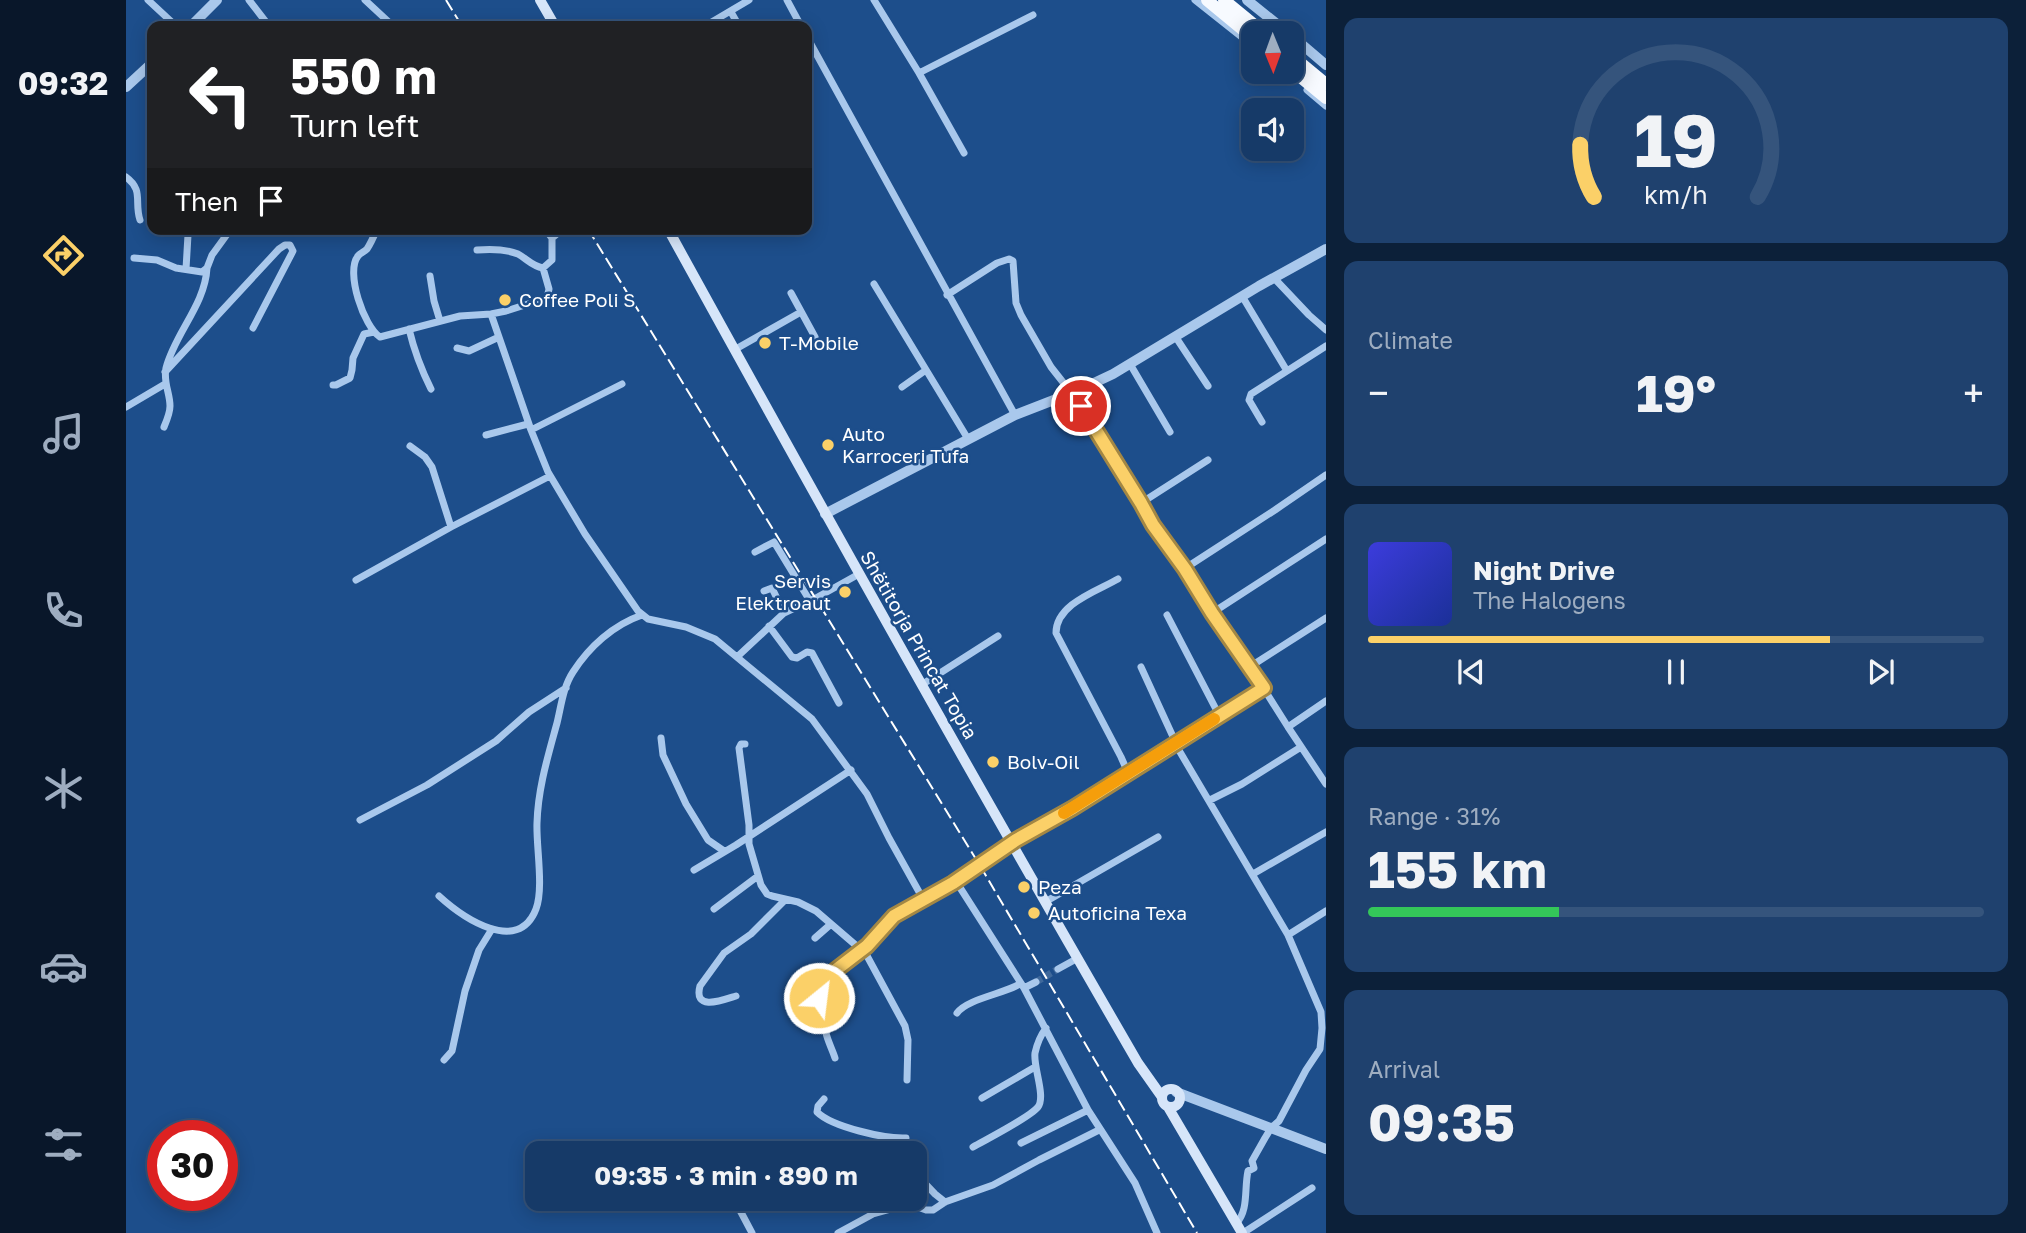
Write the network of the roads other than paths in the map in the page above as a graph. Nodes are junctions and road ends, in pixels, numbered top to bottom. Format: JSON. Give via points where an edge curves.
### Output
{"nodes":[{"id":1,"x":148,"y":0,"type":"edge"},
{"id":2,"x":218,"y":0,"type":"edge"},
{"id":3,"x":250,"y":0,"type":"edge"},
{"id":4,"x":365,"y":0,"type":"edge"},
{"id":5,"x":540,"y":0,"type":"edge"},
{"id":6,"x":749,"y":0,"type":"edge"},
{"id":7,"x":787,"y":0,"type":"edge"},
{"id":8,"x":874,"y":0,"type":"edge"},
{"id":9,"x":1195,"y":0,"type":"edge"},
{"id":10,"x":1207,"y":0,"type":"edge"},
{"id":11,"x":1224,"y":0,"type":"edge"},
{"id":12,"x":1248,"y":0,"type":"edge"},
{"id":13,"x":731,"y":12,"type":"junction"},
{"id":14,"x":1033,"y":15,"type":"dead end"},
{"id":15,"x":171,"y":21,"type":"edge"},
{"id":16,"x":196,"y":21,"type":"edge"},
{"id":17,"x":265,"y":21,"type":"edge"},
{"id":18,"x":388,"y":21,"type":"edge"},
{"id":19,"x":552,"y":21,"type":"edge"},
{"id":20,"x":714,"y":21,"type":"edge"},
{"id":21,"x":736,"y":21,"type":"edge"},
{"id":22,"x":798,"y":21,"type":"edge"},
{"id":23,"x":1249,"y":21,"type":"edge"},
{"id":24,"x":1273,"y":21,"type":"edge"},
{"id":25,"x":1241,"y":28,"type":"edge"},
{"id":26,"x":1241,"y":36,"type":"edge"},
{"id":27,"x":812,"y":46,"type":"edge"},
{"id":28,"x":1304,"y":47,"type":"edge"},
{"id":29,"x":1326,"y":65,"type":"edge"},
{"id":30,"x":1304,"y":66,"type":"edge"},
{"id":31,"x":147,"y":68,"type":"edge"},
{"id":32,"x":919,"y":73,"type":"junction"},
{"id":33,"x":1304,"y":80,"type":"edge"},
{"id":34,"x":1299,"y":84,"type":"edge"},
{"id":35,"x":1326,"y":84,"type":"edge"},
{"id":36,"x":126,"y":87,"type":"edge"},
{"id":37,"x":1326,"y":98,"type":"edge"},
{"id":38,"x":1326,"y":106,"type":"edge"},
{"id":39,"x":964,"y":153,"type":"dead end"},
{"id":40,"x":126,"y":177,"type":"edge"},
{"id":41,"x":140,"y":220,"type":"dead end"},
{"id":42,"x":188,"y":235,"type":"edge"},
{"id":43,"x":226,"y":235,"type":"edge"},
{"id":44,"x":374,"y":235,"type":"edge"},
{"id":45,"x":550,"y":235,"type":"edge"},
{"id":46,"x":556,"y":235,"type":"edge"},
{"id":47,"x":671,"y":235,"type":"edge"},
{"id":48,"x":552,"y":238,"type":"junction"},
{"id":49,"x":1326,"y":249,"type":"edge"},
{"id":50,"x":477,"y":250,"type":"dead end"},
{"id":51,"x":134,"y":258,"type":"dead end"},
{"id":52,"x":207,"y":268,"type":"junction"},
{"id":53,"x":543,"y":268,"type":"junction"},
{"id":54,"x":186,"y":269,"type":"junction"},
{"id":55,"x":430,"y":276,"type":"dead end"},
{"id":56,"x":1274,"y":278,"type":"junction"},
{"id":57,"x":874,"y":284,"type":"dead end"},
{"id":58,"x":791,"y":293,"type":"dead end"},
{"id":59,"x":947,"y":295,"type":"junction"},
{"id":60,"x":1242,"y":296,"type":"junction"},
{"id":61,"x":801,"y":313,"type":"junction"},
{"id":62,"x":491,"y":314,"type":"junction"},
{"id":63,"x":440,"y":321,"type":"junction"},
{"id":64,"x":253,"y":328,"type":"dead end"},
{"id":65,"x":409,"y":329,"type":"junction"},
{"id":66,"x":1326,"y":330,"type":"edge"},
{"id":67,"x":374,"y":332,"type":"junction"},
{"id":68,"x":499,"y":337,"type":"junction"},
{"id":69,"x":815,"y":337,"type":"dead end"},
{"id":70,"x":1175,"y":337,"type":"junction"},
{"id":71,"x":1326,"y":346,"type":"edge"},
{"id":72,"x":457,"y":348,"type":"dead end"},
{"id":73,"x":734,"y":350,"type":"junction"},
{"id":74,"x":1130,"y":365,"type":"junction"},
{"id":75,"x":926,"y":370,"type":"junction"},
{"id":76,"x":1287,"y":371,"type":"junction"},
{"id":77,"x":165,"y":372,"type":"junction"},
{"id":78,"x":165,"y":384,"type":"junction"},
{"id":79,"x":622,"y":384,"type":"dead end"},
{"id":80,"x":333,"y":385,"type":"dead end"},
{"id":81,"x":902,"y":387,"type":"dead end"},
{"id":82,"x":1208,"y":387,"type":"dead end"},
{"id":83,"x":431,"y":389,"type":"dead end"},
{"id":84,"x":1070,"y":393,"type":"junction"},
{"id":85,"x":126,"y":407,"type":"edge"},
{"id":86,"x":1015,"y":415,"type":"junction"},
{"id":87,"x":1262,"y":422,"type":"dead end"},
{"id":88,"x":164,"y":427,"type":"dead end"},
{"id":89,"x":530,"y":427,"type":"junction"},
{"id":90,"x":1170,"y":432,"type":"dead end"},
{"id":91,"x":486,"y":435,"type":"dead end"},
{"id":92,"x":968,"y":439,"type":"junction"},
{"id":93,"x":410,"y":446,"type":"dead end"},
{"id":94,"x":1208,"y":460,"type":"dead end"},
{"id":95,"x":1326,"y":475,"type":"edge"},
{"id":96,"x":550,"y":476,"type":"junction"},
{"id":97,"x":1141,"y":503,"type":"junction"},
{"id":98,"x":825,"y":514,"type":"junction"},
{"id":99,"x":451,"y":527,"type":"junction"},
{"id":100,"x":1326,"y":540,"type":"edge"},
{"id":101,"x":755,"y":552,"type":"dead end"},
{"id":102,"x":1185,"y":569,"type":"junction"},
{"id":103,"x":859,"y":574,"type":"junction"},
{"id":104,"x":1118,"y":579,"type":"dead end"},
{"id":105,"x":356,"y":580,"type":"dead end"},
{"id":106,"x":764,"y":591,"type":"dead end"},
{"id":107,"x":810,"y":601,"type":"junction"},
{"id":108,"x":784,"y":613,"type":"junction"},
{"id":109,"x":1212,"y":613,"type":"junction"},
{"id":110,"x":642,"y":615,"type":"junction"},
{"id":111,"x":1167,"y":615,"type":"dead end"},
{"id":112,"x":1326,"y":618,"type":"edge"},
{"id":113,"x":769,"y":626,"type":"junction"},
{"id":114,"x":998,"y":636,"type":"dead end"},
{"id":115,"x":737,"y":657,"type":"junction"},
{"id":116,"x":1141,"y":667,"type":"dead end"},
{"id":117,"x":1248,"y":668,"type":"junction"},
{"id":118,"x":926,"y":682,"type":"dead end"},
{"id":119,"x":566,"y":688,"type":"junction"},
{"id":120,"x":1264,"y":688,"type":"junction"},
{"id":121,"x":1326,"y":701,"type":"edge"},
{"id":122,"x":839,"y":703,"type":"dead end"},
{"id":123,"x":1219,"y":715,"type":"junction"},
{"id":124,"x":1288,"y":727,"type":"junction"},
{"id":125,"x":661,"y":738,"type":"dead end"},
{"id":126,"x":1175,"y":743,"type":"junction"},
{"id":127,"x":745,"y":744,"type":"dead end"},
{"id":128,"x":1301,"y":747,"type":"junction"},
{"id":129,"x":851,"y":770,"type":"junction"},
{"id":130,"x":1125,"y":774,"type":"junction"},
{"id":131,"x":1326,"y":784,"type":"edge"},
{"id":132,"x":1210,"y":800,"type":"junction"},
{"id":133,"x":360,"y":820,"type":"dead end"},
{"id":134,"x":1326,"y":832,"type":"edge"},
{"id":135,"x":749,"y":836,"type":"junction"},
{"id":136,"x":1158,"y":837,"type":"dead end"},
{"id":137,"x":1011,"y":843,"type":"junction"},
{"id":138,"x":724,"y":851,"type":"junction"},
{"id":139,"x":694,"y":870,"type":"dead end"},
{"id":140,"x":1253,"y":874,"type":"junction"},
{"id":141,"x":758,"y":876,"type":"junction"},
{"id":142,"x":957,"y":883,"type":"junction"},
{"id":143,"x":439,"y":896,"type":"dead end"},
{"id":144,"x":923,"y":899,"type":"junction"},
{"id":145,"x":785,"y":900,"type":"junction"},
{"id":146,"x":1045,"y":902,"type":"junction"},
{"id":147,"x":714,"y":909,"type":"dead end"},
{"id":148,"x":1326,"y":911,"type":"edge"},
{"id":149,"x":831,"y":924,"type":"junction"},
{"id":150,"x":492,"y":929,"type":"junction"},
{"id":151,"x":1288,"y":935,"type":"junction"},
{"id":152,"x":815,"y":938,"type":"dead end"},
{"id":153,"x":862,"y":949,"type":"junction"},
{"id":154,"x":1078,"y":958,"type":"junction"},
{"id":155,"x":1058,"y":970,"type":"tunnel mouth"},
{"id":156,"x":1036,"y":982,"type":"tunnel mouth"},
{"id":157,"x":1022,"y":986,"type":"junction"},
{"id":158,"x":736,"y":996,"type":"dead end"},
{"id":159,"x":957,"y":1013,"type":"dead end"},
{"id":160,"x":1046,"y":1028,"type":"junction"},
{"id":161,"x":1323,"y":1046,"type":"edge"},
{"id":162,"x":835,"y":1058,"type":"dead end"},
{"id":163,"x":444,"y":1060,"type":"dead end"},
{"id":164,"x":1035,"y":1068,"type":"junction"},
{"id":165,"x":907,"y":1080,"type":"dead end"},
{"id":166,"x":982,"y":1098,"type":"dead end"},
{"id":167,"x":1172,"y":1098,"type":"junction"},
{"id":168,"x":824,"y":1099,"type":"dead end"},
{"id":169,"x":1088,"y":1110,"type":"junction"},
{"id":170,"x":1271,"y":1128,"type":"junction"},
{"id":171,"x":1099,"y":1130,"type":"junction"},
{"id":172,"x":904,"y":1141,"type":"edge"},
{"id":173,"x":1021,"y":1143,"type":"dead end"},
{"id":174,"x":973,"y":1147,"type":"dead end"},
{"id":175,"x":1326,"y":1149,"type":"edge"},
{"id":176,"x":927,"y":1185,"type":"edge"},
{"id":177,"x":1312,"y":1188,"type":"dead end"},
{"id":178,"x":945,"y":1202,"type":"junction"},
{"id":179,"x":740,"y":1211,"type":"edge"},
{"id":180,"x":1241,"y":1230,"type":"edge"},
{"id":181,"x":752,"y":1233,"type":"edge"},
{"id":182,"x":838,"y":1233,"type":"edge"},
{"id":183,"x":1157,"y":1233,"type":"edge"}],
"edges":[{"from":1,"to":15,"type":"street"},
{"from":2,"to":16,"type":"street"},
{"from":3,"to":17,"type":"street"},
{"from":4,"to":18,"type":"street"},
{"from":5,"to":19,"type":"main road"},
{"from":6,"to":13,"type":"street"},
{"from":7,"to":22,"type":"street"},
{"from":8,"to":32,"type":"street"},
{"from":9,"to":26,"type":"street"},
{"from":10,"to":25,"type":"highway"},
{"from":11,"to":23,"type":"highway"},
{"from":12,"to":24,"type":"street"},
{"from":13,"to":20,"type":"street"},
{"from":13,"to":21,"type":"street"},
{"from":14,"to":32,"type":"street"},
{"from":27,"to":59,"type":"street"},
{"from":28,"to":29,"type":"street"},
{"from":30,"to":35,"type":"highway"},
{"from":31,"to":36,"type":"street"},
{"from":32,"to":39,"type":"street"},
{"from":33,"to":37,"type":"highway"},
{"from":34,"to":38,"type":"street"},
{"from":40,"to":41,"type":"street","via":[[137,190]]},
{"from":42,"to":54,"type":"street"},
{"from":43,"to":52,"type":"street"},
{"from":44,"to":67,"type":"street","via":[[358,256],[355,273],[356,297]]},
{"from":45,"to":48,"type":"street"},
{"from":46,"to":48,"type":"street"},
{"from":47,"to":73,"type":"main road","name":"Shëtitorja Princat Topia"},
{"from":48,"to":53,"type":"street","via":[[552,260]]},
{"from":49,"to":56,"type":"street"},
{"from":50,"to":53,"type":"street","via":[[510,252]]},
{"from":51,"to":54,"type":"street"},
{"from":52,"to":54,"type":"street","via":[[202,272]]},
{"from":52,"to":77,"type":"street","via":[[202,292]]},
{"from":53,"to":62,"type":"street","via":[[547,298]]},
{"from":55,"to":63,"type":"street"},
{"from":56,"to":60,"type":"street"},
{"from":56,"to":66,"type":"street"},
{"from":57,"to":75,"type":"street"},
{"from":58,"to":61,"type":"street"},
{"from":59,"to":84,"type":"street","via":[[998,263],[1009,258],[1013,261],[1016,303]]},
{"from":59,"to":86,"type":"street"},
{"from":60,"to":70,"type":"street"},
{"from":60,"to":76,"type":"street"},
{"from":61,"to":69,"type":"street"},
{"from":61,"to":73,"type":"street"},
{"from":62,"to":63,"type":"street"},
{"from":62,"to":68,"type":"street"},
{"from":63,"to":65,"type":"street"},
{"from":64,"to":77,"type":"street","via":[[293,251],[290,245],[279,249]]},
{"from":65,"to":67,"type":"street","via":[[384,337]]},
{"from":65,"to":83,"type":"street"},
{"from":67,"to":80,"type":"street","via":[[364,334],[350,378]]},
{"from":68,"to":72,"type":"street","via":[[469,351]]},
{"from":68,"to":89,"type":"street"},
{"from":70,"to":74,"type":"street"},
{"from":70,"to":82,"type":"street"},
{"from":71,"to":76,"type":"street"},
{"from":73,"to":98,"type":"main road","name":"Shëtitorja Princat Topia"},
{"from":74,"to":84,"type":"street"},
{"from":74,"to":90,"type":"street"},
{"from":75,"to":81,"type":"street"},
{"from":75,"to":92,"type":"street"},
{"from":76,"to":87,"type":"street","via":[[1249,397]]},
{"from":77,"to":78,"type":"street"},
{"from":78,"to":85,"type":"street"},
{"from":78,"to":88,"type":"street","via":[[170,408]]},
{"from":79,"to":89,"type":"street"},
{"from":84,"to":86,"type":"street"},
{"from":84,"to":97,"type":"street"},
{"from":86,"to":92,"type":"street"},
{"from":89,"to":91,"type":"street"},
{"from":89,"to":96,"type":"street"},
{"from":92,"to":98,"type":"street"},
{"from":93,"to":99,"type":"street","via":[[432,467]]},
{"from":94,"to":97,"type":"street"},
{"from":95,"to":102,"type":"street"},
{"from":96,"to":99,"type":"street"},
{"from":96,"to":110,"type":"street","via":[[584,534]]},
{"from":97,"to":102,"type":"street"},
{"from":98,"to":103,"type":"main road","name":"Shëtitorja Princat Topia"},
{"from":99,"to":105,"type":"street"},
{"from":100,"to":109,"type":"street"},
{"from":101,"to":107,"type":"street","via":[[774,542]]},
{"from":102,"to":109,"type":"street"},
{"from":103,"to":107,"type":"street"},
{"from":103,"to":137,"type":"main road","name":"Shëtitorja Princat Topia"},
{"from":104,"to":130,"type":"street","via":[[1070,606],[1056,633],[1121,757]]},
{"from":106,"to":108,"type":"street","via":[[772,589]]},
{"from":107,"to":108,"type":"street"},
{"from":108,"to":113,"type":"street"},
{"from":109,"to":117,"type":"street"},
{"from":110,"to":115,"type":"street","via":[[707,635]]},
{"from":110,"to":119,"type":"street","via":[[627,620],[590,651]]},
{"from":111,"to":123,"type":"street"},
{"from":112,"to":117,"type":"street"},
{"from":113,"to":115,"type":"street"},
{"from":113,"to":122,"type":"street","via":[[792,657],[812,653]]},
{"from":114,"to":118,"type":"street"},
{"from":115,"to":129,"type":"street","via":[[812,719]]},
{"from":116,"to":126,"type":"street"},
{"from":117,"to":120,"type":"street"},
{"from":119,"to":133,"type":"street","via":[[496,741]]},
{"from":119,"to":150,"type":"street","via":[[541,782],[536,909],[516,931]]},
{"from":120,"to":123,"type":"street"},
{"from":120,"to":124,"type":"street"},
{"from":121,"to":124,"type":"street"},
{"from":123,"to":126,"type":"street"},
{"from":124,"to":128,"type":"street"},
{"from":125,"to":138,"type":"street","via":[[663,755],[686,804],[708,840]]},
{"from":126,"to":130,"type":"street"},
{"from":126,"to":132,"type":"street"},
{"from":127,"to":135,"type":"street","via":[[739,748]]},
{"from":128,"to":131,"type":"street"},
{"from":128,"to":132,"type":"street"},
{"from":129,"to":135,"type":"street"},
{"from":129,"to":144,"type":"street"},
{"from":130,"to":137,"type":"street"},
{"from":132,"to":140,"type":"street"},
{"from":134,"to":140,"type":"street"},
{"from":135,"to":138,"type":"street"},
{"from":135,"to":141,"type":"street"},
{"from":136,"to":146,"type":"street"},
{"from":137,"to":142,"type":"street"},
{"from":137,"to":146,"type":"main road","name":"Shëtitorja Princat Topia"},
{"from":138,"to":139,"type":"street"},
{"from":140,"to":151,"type":"street"},
{"from":141,"to":145,"type":"street","via":[[767,894]]},
{"from":141,"to":147,"type":"street"},
{"from":142,"to":144,"type":"street"},
{"from":142,"to":157,"type":"street"},
{"from":143,"to":150,"type":"street"},
{"from":144,"to":153,"type":"street","via":[[894,916]]},
{"from":145,"to":149,"type":"street","via":[[807,905]]},
{"from":145,"to":158,"type":"street","via":[[751,934],[723,953],[700,986],[705,1002]]},
{"from":146,"to":154,"type":"main road","name":"Shëtitorja Princat Topia"},
{"from":148,"to":151,"type":"street"},
{"from":149,"to":152,"type":"street"},
{"from":149,"to":153,"type":"street"},
{"from":150,"to":163,"type":"street","via":[[479,950],[452,1051]]},
{"from":151,"to":161,"type":"street","via":[[1321,1012]]},
{"from":153,"to":162,"type":"street","via":[[828,975],[820,988],[826,1034]]},
{"from":153,"to":165,"type":"street","via":[[905,1026]]},
{"from":154,"to":155,"type":"street"},
{"from":154,"to":167,"type":"main road","name":"Shëtitorja Princat Topia","via":[[1147,1074]]},
{"from":156,"to":157,"type":"street"},
{"from":157,"to":159,"type":"street","via":[[964,1006]]},
{"from":157,"to":160,"type":"street"},
{"from":160,"to":164,"type":"street","via":[[1037,1044]]},
{"from":160,"to":169,"type":"street"},
{"from":161,"to":170,"type":"street"},
{"from":164,"to":166,"type":"street"},
{"from":164,"to":174,"type":"street","via":[[1038,1106]]},
{"from":167,"to":170,"type":"street","via":[[1199,1100]]},
{"from":167,"to":180,"type":"main road","via":[[1177,1121]]},
{"from":168,"to":172,"type":"street","via":[[817,1112],[823,1118]]},
{"from":169,"to":171,"type":"street"},
{"from":169,"to":173,"type":"street"},
{"from":170,"to":175,"type":"street"},
{"from":170,"to":180,"type":"street","via":[[1252,1161],[1254,1168],[1248,1171]]},
{"from":171,"to":178,"type":"street","via":[[993,1185]]},
{"from":171,"to":183,"type":"street","via":[[1135,1184]]},
{"from":176,"to":178,"type":"street"},
{"from":177,"to":180,"type":"street"},
{"from":178,"to":182,"type":"street","via":[[929,1210],[909,1204],[877,1212]]},
{"from":179,"to":181,"type":"street"}]}
